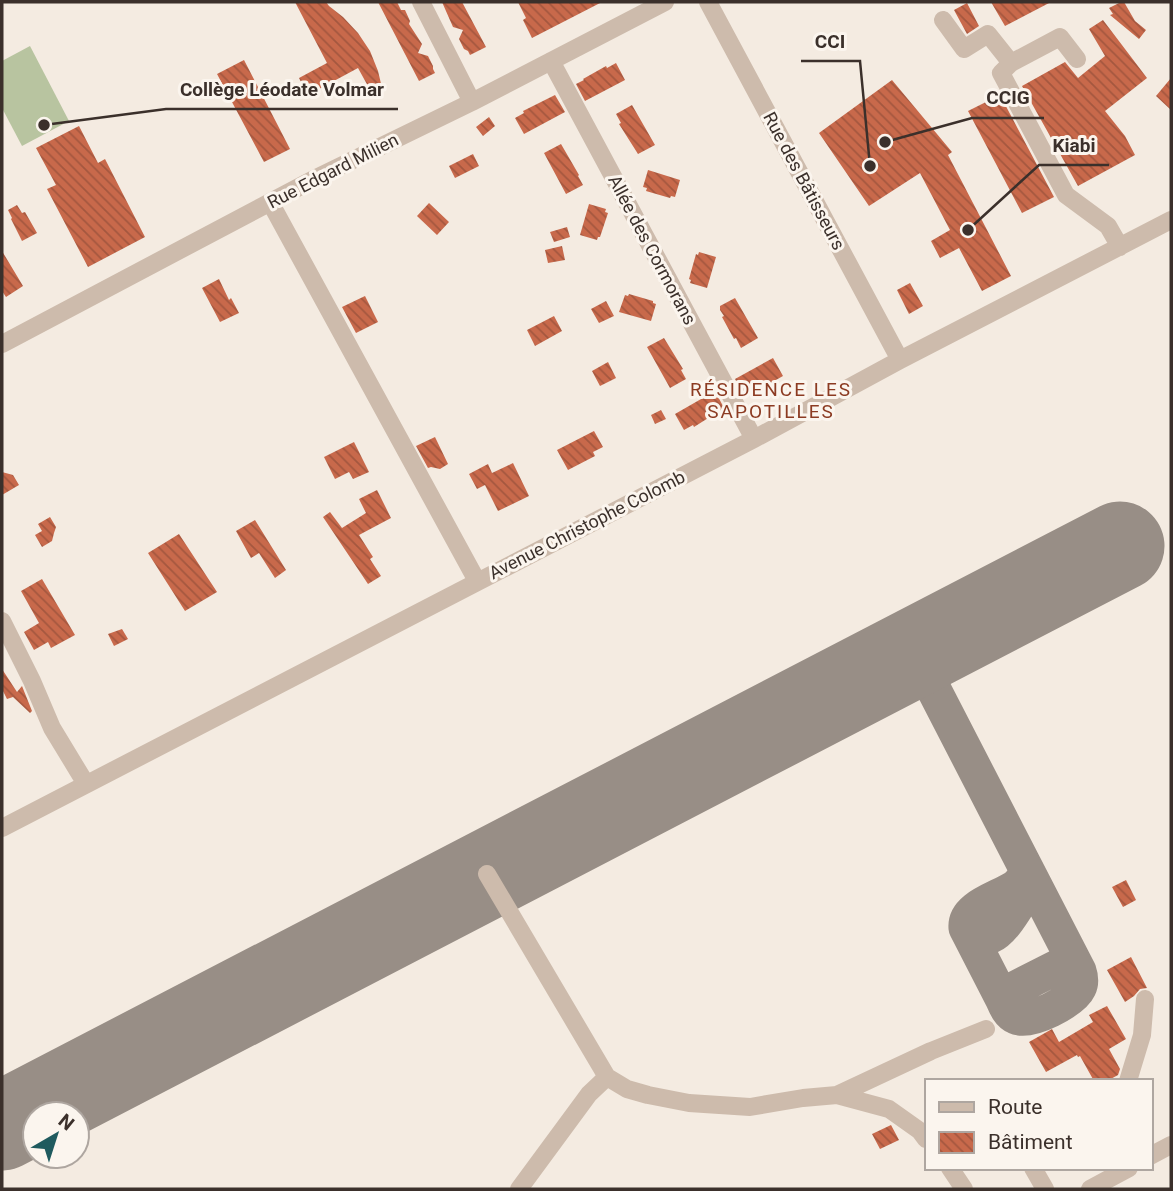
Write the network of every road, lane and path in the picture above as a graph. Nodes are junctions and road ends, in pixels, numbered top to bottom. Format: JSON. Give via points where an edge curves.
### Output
{"nodes":[{"id":1,"x":421,"y":2,"type":"edge"},
{"id":2,"x":708,"y":2,"type":"edge"},
{"id":3,"x":655,"y":4,"type":"edge"},
{"id":4,"x":943,"y":20,"type":"dead end"},
{"id":5,"x":1077,"y":60,"type":"dead end"},
{"id":6,"x":551,"y":61,"type":"junction"},
{"id":7,"x":1011,"y":63,"type":"junction"},
{"id":8,"x":472,"y":102,"type":"junction"},
{"id":9,"x":270,"y":202,"type":"junction"},
{"id":10,"x":1171,"y":220,"type":"edge"},
{"id":11,"x":1120,"y":247,"type":"junction"},
{"id":12,"x":2,"y":344,"type":"edge"},
{"id":13,"x":900,"y":360,"type":"junction"},
{"id":14,"x":754,"y":439,"type":"junction"},
{"id":15,"x":477,"y":581,"type":"junction"},
{"id":16,"x":2,"y":621,"type":"edge"},
{"id":17,"x":86,"y":784,"type":"junction"},
{"id":18,"x":2,"y":828,"type":"edge"},
{"id":19,"x":487,"y":874,"type":"dead end"},
{"id":20,"x":1144,"y":999,"type":"dead end"},
{"id":21,"x":986,"y":1029,"type":"dead end"},
{"id":22,"x":607,"y":1077,"type":"junction"},
{"id":23,"x":1129,"y":1079,"type":"edge"},
{"id":24,"x":836,"y":1095,"type":"junction"},
{"id":25,"x":925,"y":1138,"type":"edge"},
{"id":26,"x":951,"y":1170,"type":"edge"},
{"id":27,"x":1034,"y":1170,"type":"edge"},
{"id":28,"x":1125,"y":1170,"type":"edge"},
{"id":29,"x":519,"y":1189,"type":"edge"},
{"id":30,"x":964,"y":1189,"type":"edge"},
{"id":31,"x":1045,"y":1189,"type":"edge"},
{"id":32,"x":1090,"y":1189,"type":"edge"}],
"edges":[{"from":1,"to":8,"type":"street"},
{"from":2,"to":13,"type":"street","name":"Rue des Bâtisseurs"},
{"from":3,"to":6,"type":"street","name":"Rue Edgard Milien"},
{"from":4,"to":7,"type":"street","via":[[964,49],[988,34]]},
{"from":5,"to":7,"type":"street","via":[[1060,37]]},
{"from":6,"to":8,"type":"street","name":"Rue Edgard Milien"},
{"from":6,"to":14,"type":"street","name":"Allée des Cormorans"},
{"from":7,"to":11,"type":"street","via":[[1000,73],[1066,195],[1108,226]]},
{"from":8,"to":9,"type":"street","name":"Rue Edgard Milien"},
{"from":9,"to":12,"type":"street","name":"Rue Edgard Milien"},
{"from":9,"to":15,"type":"street"},
{"from":10,"to":11,"type":"street","name":"Avenue Christophe Colomb"},
{"from":11,"to":13,"type":"street","name":"Avenue Christophe Colomb"},
{"from":13,"to":14,"type":"street","name":"Avenue Christophe Colomb"},
{"from":14,"to":15,"type":"street","name":"Avenue Christophe Colomb"},
{"from":15,"to":17,"type":"street","name":"Avenue Christophe Colomb"},
{"from":16,"to":17,"type":"street","via":[[52,728]]},
{"from":17,"to":18,"type":"street","name":"Avenue Christophe Colomb"},
{"from":19,"to":22,"type":"street"},
{"from":20,"to":23,"type":"street","via":[[1142,1035]]},
{"from":21,"to":24,"type":"street"},
{"from":22,"to":24,"type":"street","via":[[626,1089],[689,1103],[750,1107]]},
{"from":22,"to":29,"type":"street","via":[[589,1094]]},
{"from":24,"to":25,"type":"street","via":[[889,1109]]},
{"from":26,"to":30,"type":"street"},
{"from":27,"to":31,"type":"street"},
{"from":28,"to":32,"type":"street"}]}
